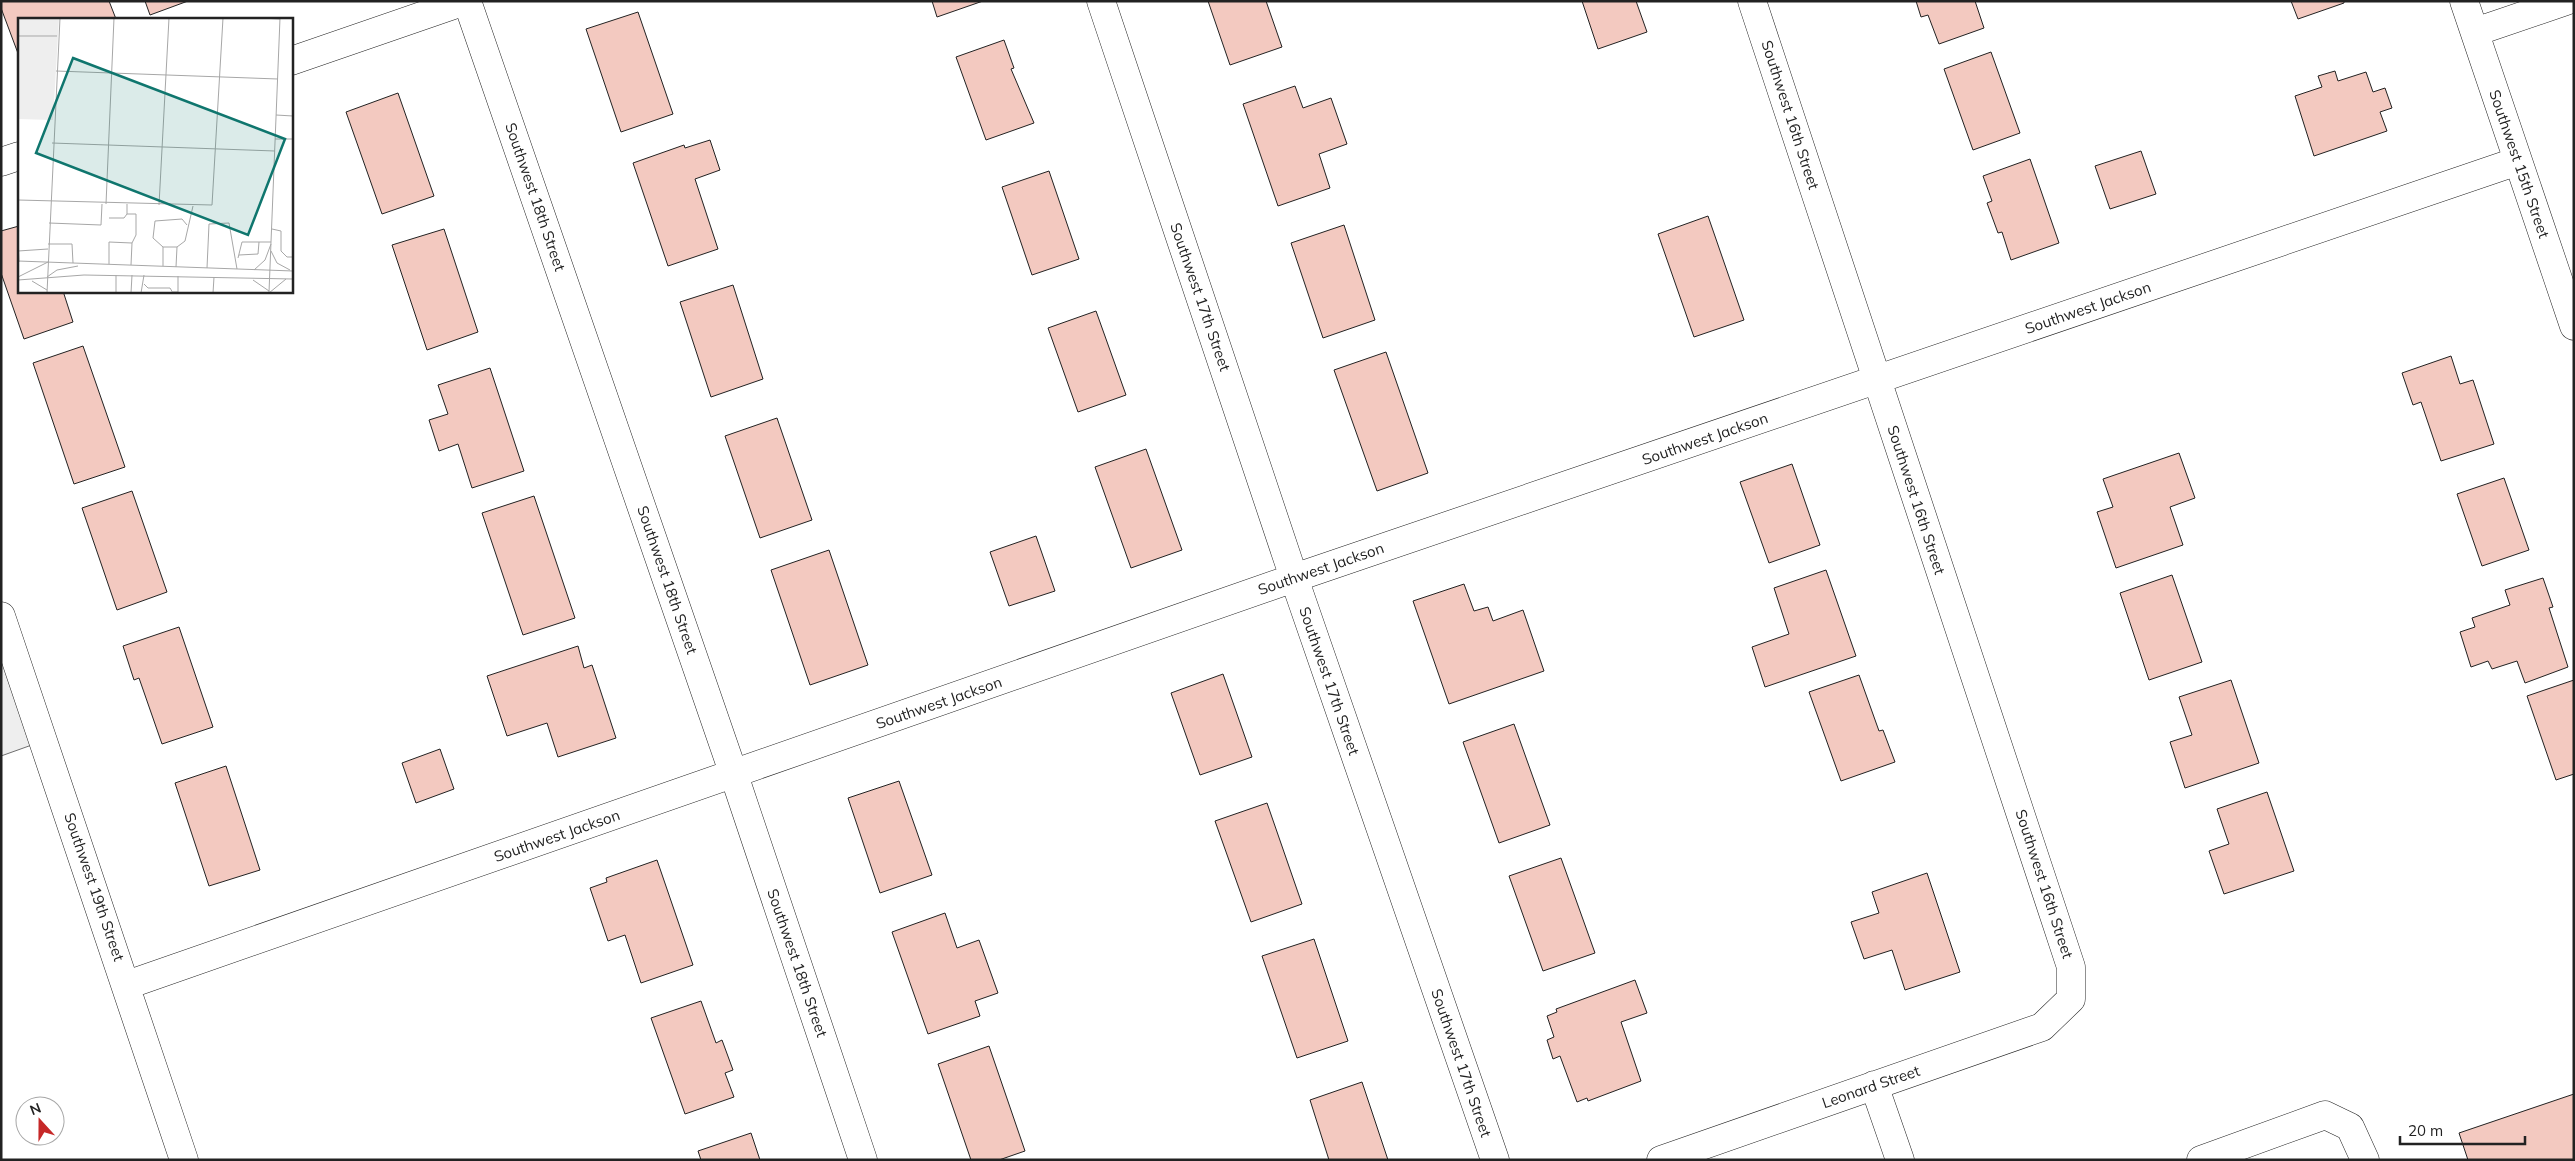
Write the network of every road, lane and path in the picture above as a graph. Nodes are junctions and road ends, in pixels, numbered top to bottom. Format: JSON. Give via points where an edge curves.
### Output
{"nodes":[{"id":1,"x":466,"y":1,"type":"edge"},
{"id":2,"x":1100,"y":1,"type":"edge"},
{"id":3,"x":1752,"y":1,"type":"edge"},
{"id":4,"x":2464,"y":1,"type":"edge"},
{"id":5,"x":2566,"y":1,"type":"edge"},
{"id":6,"x":2475,"y":32,"type":"junction"},
{"id":7,"x":292,"y":61,"type":"edge"},
{"id":8,"x":18,"y":156,"type":"edge"},
{"id":9,"x":2518,"y":161,"type":"junction"},
{"id":10,"x":1,"y":162,"type":"edge"},
{"id":11,"x":2574,"y":326,"type":"edge"},
{"id":12,"x":1876,"y":380,"type":"junction"},
{"id":13,"x":1294,"y":578,"type":"junction"},
{"id":14,"x":1,"y":616,"type":"edge"},
{"id":15,"x":734,"y":775,"type":"junction"},
{"id":16,"x":128,"y":985,"type":"junction"},
{"id":17,"x":2071,"y":999,"type":"joint"},
{"id":18,"x":1874,"y":1086,"type":"junction"},
{"id":19,"x":184,"y":1160,"type":"edge"},
{"id":20,"x":863,"y":1160,"type":"edge"},
{"id":21,"x":1494,"y":1160,"type":"edge"},
{"id":22,"x":1662,"y":1160,"type":"edge"},
{"id":23,"x":1900,"y":1160,"type":"edge"},
{"id":24,"x":2201,"y":1160,"type":"edge"},
{"id":25,"x":2365,"y":1160,"type":"edge"}],
"edges":[{"from":1,"to":7,"type":"street"},
{"from":1,"to":15,"type":"street","name":"Southwest 18th Street"},
{"from":2,"to":13,"type":"street","name":"Southwest 17th Street"},
{"from":3,"to":12,"type":"street","name":"Southwest 16th Street"},
{"from":4,"to":6,"type":"street","name":"Southwest 15th Street"},
{"from":5,"to":6,"type":"street"},
{"from":6,"to":9,"type":"street","name":"Southwest 15th Street"},
{"from":8,"to":10,"type":"street"},
{"from":9,"to":11,"type":"street","name":"Southwest 15th Street"},
{"from":9,"to":12,"type":"street","name":"Southwest Jackson"},
{"from":12,"to":13,"type":"street","name":"Southwest Jackson"},
{"from":12,"to":17,"type":"street","name":"Southwest 16th Street","via":[[2072,968]]},
{"from":13,"to":15,"type":"street","name":"Southwest Jackson"},
{"from":13,"to":21,"type":"street","name":"Southwest 17th Street"},
{"from":14,"to":16,"type":"street","name":"Southwest 19th Street"},
{"from":15,"to":16,"type":"street","name":"Southwest Jackson"},
{"from":15,"to":20,"type":"street","name":"Southwest 18th Street"},
{"from":16,"to":19,"type":"street","name":"Southwest 19th Street"},
{"from":17,"to":18,"type":"street","name":"Leonard Street","via":[[2042,1027]]},
{"from":18,"to":22,"type":"street","name":"Leonard Street"},
{"from":18,"to":23,"type":"street"},
{"from":24,"to":25,"type":"street","via":[[2325,1115],[2350,1127]]}]}
